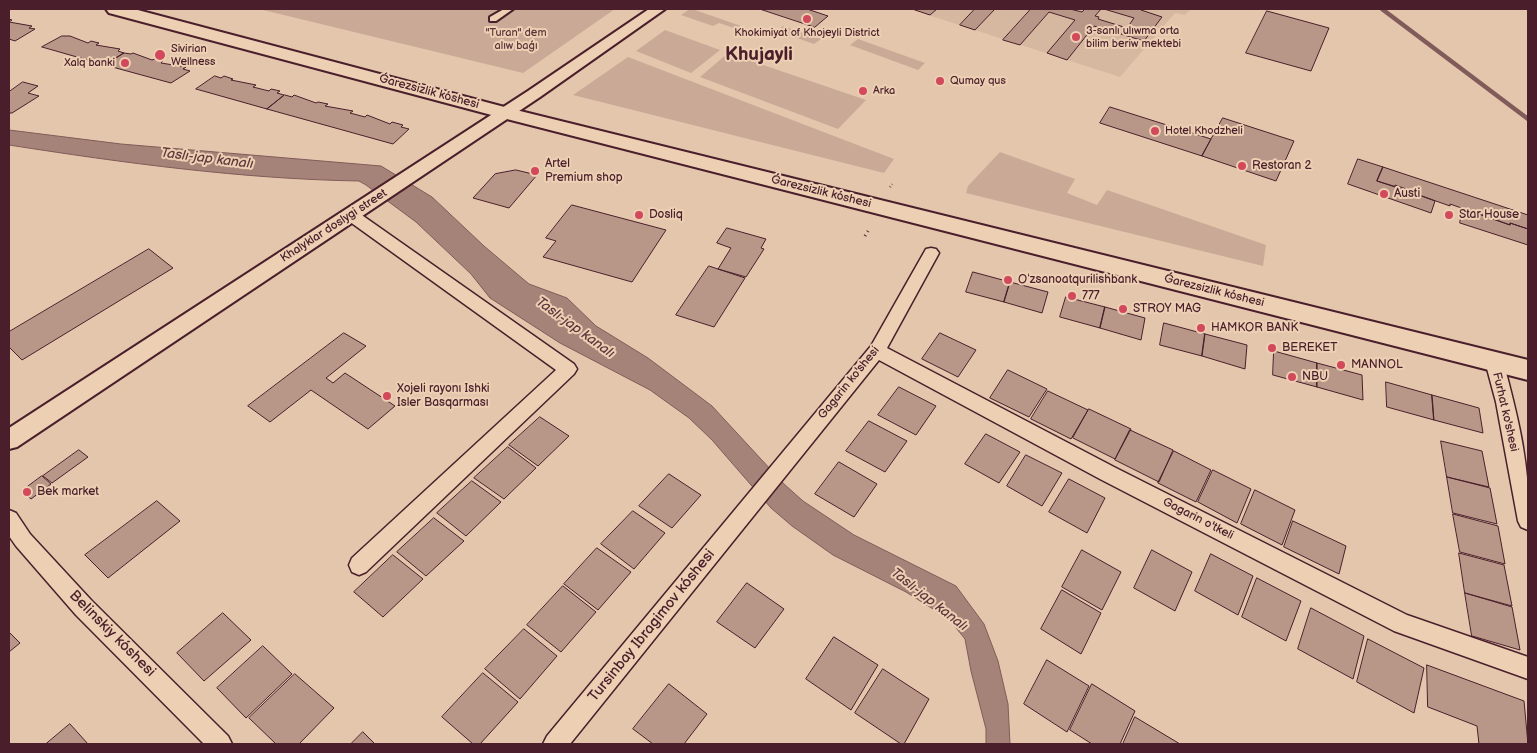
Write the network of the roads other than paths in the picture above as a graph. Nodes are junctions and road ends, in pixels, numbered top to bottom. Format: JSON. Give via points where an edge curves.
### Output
{"nodes":[{"id":1,"x":115,"y":9,"type":"edge"},
{"id":2,"x":509,"y":9,"type":"edge"},
{"id":3,"x":658,"y":9,"type":"edge"},
{"id":4,"x":493,"y":19,"type":"dead end"},
{"id":5,"x":506,"y":112,"type":"junction"},
{"id":6,"x":351,"y":214,"type":"junction"},
{"id":7,"x":931,"y":253,"type":"dead end"},
{"id":8,"x":877,"y":351,"type":"junction"},
{"id":9,"x":1494,"y":361,"type":"junction"},
{"id":10,"x":1528,"y":370,"type":"edge"},
{"id":11,"x":9,"y":440,"type":"edge"},
{"id":12,"x":747,"y":508,"type":"joint"},
{"id":13,"x":9,"y":519,"type":"edge"},
{"id":14,"x":1528,"y":521,"type":"edge"},
{"id":15,"x":359,"y":566,"type":"dead end"},
{"id":16,"x":1528,"y":668,"type":"edge"},
{"id":17,"x":220,"y":744,"type":"edge"},
{"id":18,"x":555,"y":744,"type":"edge"}],
"edges":[{"from":1,"to":5,"type":"main road","name":"Ǵarezsizlik kóshesi"},
{"from":2,"to":4,"type":"street"},
{"from":3,"to":5,"type":"street","name":"Khalyklar doslygi street"},
{"from":5,"to":6,"type":"street","name":"Khalyklar doslygi street"},
{"from":5,"to":9,"type":"main road","name":"Ǵarezsizlik kóshesi"},
{"from":6,"to":11,"type":"street","name":"Khalyklar doslygi street"},
{"from":6,"to":15,"type":"street","via":[[568,369]]},
{"from":7,"to":8,"type":"street","name":"Gagarin ko'shesi"},
{"from":8,"to":12,"type":"street","name":"Gagarin ko'shesi"},
{"from":8,"to":16,"type":"street","name":"Gagarin o'tkeli","via":[[1402,624]]},
{"from":9,"to":10,"type":"main road","name":"Ǵarezsizlik kóshesi"},
{"from":9,"to":14,"type":"street","name":"Furhat ko'shesi"},
{"from":12,"to":18,"type":"street","name":"Tursinbay Ibragimov kóshesi"},
{"from":13,"to":17,"type":"street","name":"Belinskiy kóshesi","via":[[23,540],[84,608]]}]}
